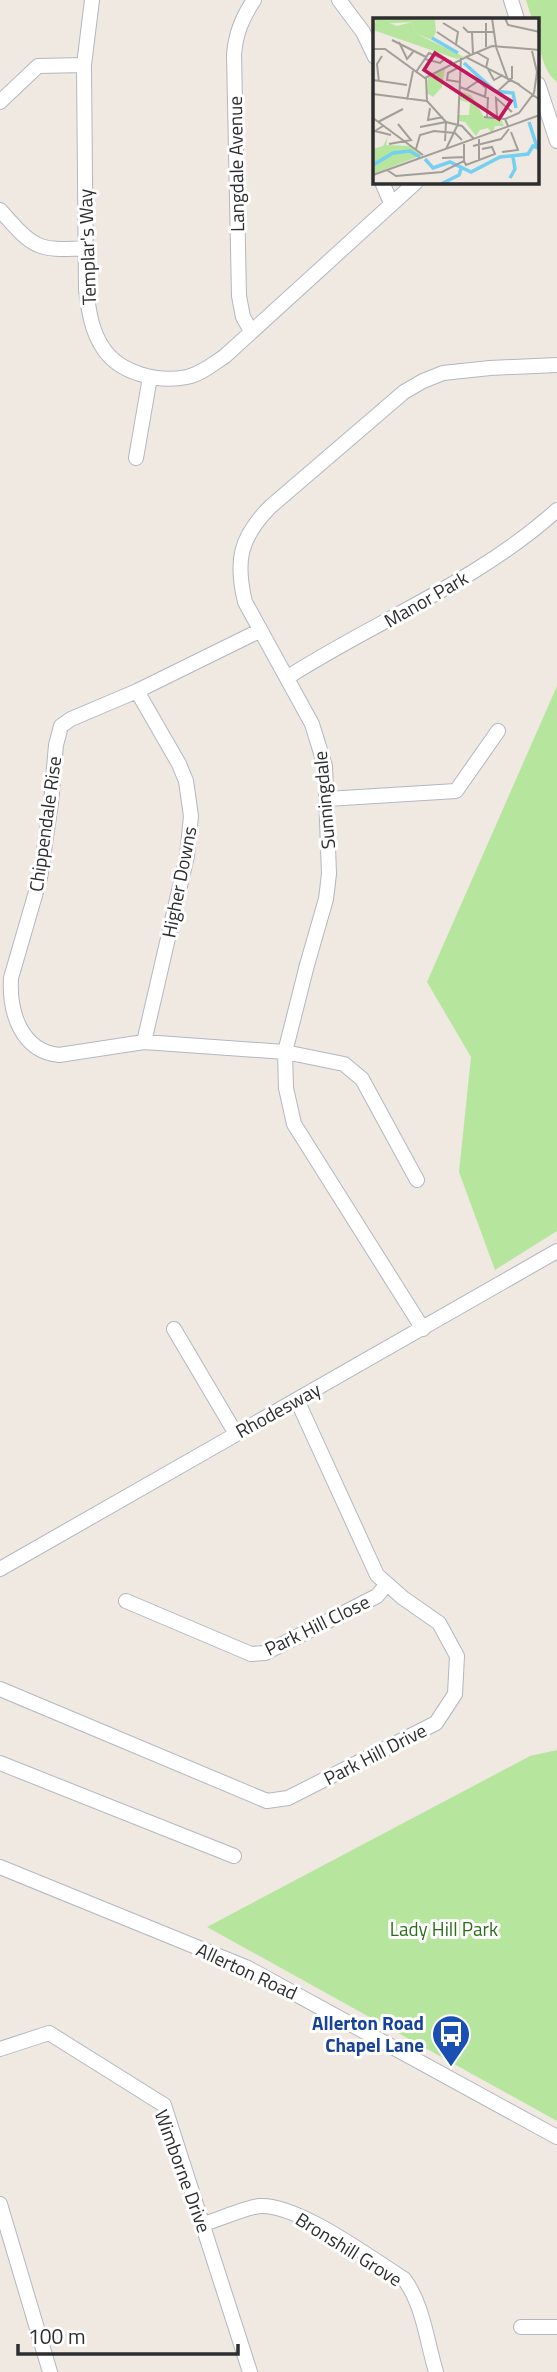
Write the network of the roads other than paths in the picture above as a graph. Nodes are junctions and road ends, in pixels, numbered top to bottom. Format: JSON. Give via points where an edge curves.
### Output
{"nodes":[{"id":1,"x":92,"y":0,"type":"edge"},
{"id":2,"x":254,"y":0,"type":"edge"},
{"id":3,"x":339,"y":0,"type":"edge"},
{"id":4,"x":511,"y":0,"type":"edge"},
{"id":5,"x":517,"y":18,"type":"edge"},
{"id":6,"x":373,"y":53,"type":"edge"},
{"id":7,"x":85,"y":65,"type":"junction"},
{"id":8,"x":540,"y":92,"type":"edge"},
{"id":9,"x":0,"y":102,"type":"edge"},
{"id":10,"x":557,"y":141,"type":"edge"},
{"id":11,"x":384,"y":184,"type":"edge"},
{"id":12,"x":414,"y":184,"type":"edge"},
{"id":13,"x":391,"y":203,"type":"junction"},
{"id":14,"x":0,"y":210,"type":"edge"},
{"id":15,"x":85,"y":248,"type":"junction"},
{"id":16,"x":251,"y":331,"type":"junction"},
{"id":17,"x":557,"y":366,"type":"edge"},
{"id":18,"x":150,"y":377,"type":"junction"},
{"id":19,"x":136,"y":458,"type":"dead end"},
{"id":20,"x":557,"y":510,"type":"edge"},
{"id":21,"x":259,"y":631,"type":"junction"},
{"id":22,"x":288,"y":677,"type":"junction"},
{"id":23,"x":137,"y":691,"type":"junction"},
{"id":24,"x":498,"y":731,"type":"dead end"},
{"id":25,"x":327,"y":799,"type":"junction"},
{"id":26,"x":144,"y":1042,"type":"junction"},
{"id":27,"x":285,"y":1052,"type":"junction"},
{"id":28,"x":417,"y":1180,"type":"dead end"},
{"id":29,"x":557,"y":1251,"type":"edge"},
{"id":30,"x":174,"y":1329,"type":"dead end"},
{"id":31,"x":423,"y":1329,"type":"junction"},
{"id":32,"x":297,"y":1400,"type":"junction"},
{"id":33,"x":236,"y":1434,"type":"junction"},
{"id":34,"x":0,"y":1569,"type":"edge"},
{"id":35,"x":387,"y":1584,"type":"junction"},
{"id":36,"x":126,"y":1601,"type":"dead end"},
{"id":37,"x":0,"y":1689,"type":"edge"},
{"id":38,"x":0,"y":1763,"type":"edge"},
{"id":39,"x":234,"y":1856,"type":"dead end"},
{"id":40,"x":0,"y":1867,"type":"edge"},
{"id":41,"x":0,"y":2049,"type":"edge"},
{"id":42,"x":557,"y":2137,"type":"edge"},
{"id":43,"x":0,"y":2204,"type":"edge"},
{"id":44,"x":203,"y":2224,"type":"junction"},
{"id":45,"x":521,"y":2327,"type":"dead end"},
{"id":46,"x":557,"y":2327,"type":"edge"},
{"id":47,"x":50,"y":2372,"type":"edge"},
{"id":48,"x":250,"y":2372,"type":"edge"},
{"id":49,"x":436,"y":2372,"type":"edge"}],
"edges":[{"from":1,"to":7,"type":"street","name":"Templar's Way"},
{"from":2,"to":16,"type":"street","name":"Langdale Avenue","via":[[242,18],[234,54],[239,296]]},
{"from":3,"to":6,"type":"street"},
{"from":4,"to":5,"type":"street"},
{"from":7,"to":9,"type":"street","via":[[38,66]]},
{"from":7,"to":15,"type":"street","name":"Templar's Way"},
{"from":8,"to":10,"type":"street"},
{"from":11,"to":13,"type":"street"},
{"from":12,"to":13,"type":"street","name":"Templar's Way"},
{"from":13,"to":16,"type":"street","name":"Templar's Way"},
{"from":14,"to":15,"type":"street","via":[[34,245],[57,250]]},
{"from":15,"to":18,"type":"street","name":"Templar's Way","via":[[90,321],[104,350],[123,367]]},
{"from":16,"to":18,"type":"street","name":"Templar's Way","via":[[206,369],[188,377]]},
{"from":17,"to":21,"type":"street","name":"Sunningdale","via":[[443,373],[423,381],[404,392],[270,507],[244,540],[240,556],[245,603]]},
{"from":18,"to":19,"type":"street"},
{"from":20,"to":22,"type":"street","name":"Manor Park","via":[[428,600]]},
{"from":21,"to":22,"type":"street","name":"Sunningdale"},
{"from":21,"to":23,"type":"street","name":"Chippendale Rise"},
{"from":22,"to":25,"type":"street","name":"Sunningdale","via":[[319,743]]},
{"from":23,"to":26,"type":"street","name":"Higher Downs","via":[[179,764],[191,816],[187,856]]},
{"from":23,"to":26,"type":"street","name":"Chippendale Rise","via":[[61,726],[40,878],[10,994],[19,1027],[48,1054]]},
{"from":24,"to":25,"type":"street","via":[[456,791]]},
{"from":25,"to":27,"type":"street","name":"Sunningdale","via":[[326,899]]},
{"from":26,"to":27,"type":"street","name":"Chippendale Rise"},
{"from":27,"to":28,"type":"street","name":"Chippendale Rise","via":[[344,1064],[362,1079]]},
{"from":27,"to":31,"type":"street","name":"Sunningdale","via":[[294,1124]]},
{"from":29,"to":31,"type":"street","name":"Rhodesway"},
{"from":30,"to":33,"type":"street"},
{"from":31,"to":32,"type":"street","name":"Rhodesway"},
{"from":32,"to":33,"type":"street","name":"Rhodesway"},
{"from":32,"to":35,"type":"street","name":"Park Hill Drive","via":[[377,1575]]},
{"from":33,"to":34,"type":"street","name":"Rhodesway"},
{"from":35,"to":36,"type":"street","name":"Park Hill Close","via":[[377,1596],[265,1653],[251,1654]]},
{"from":35,"to":37,"type":"street","name":"Park Hill Drive","via":[[439,1623],[457,1656],[455,1694],[436,1723],[288,1798],[267,1801]]},
{"from":38,"to":39,"type":"street"},
{"from":40,"to":42,"type":"street","name":"Allerton Road","via":[[248,1968]]},
{"from":41,"to":44,"type":"street","name":"Wimborne Drive","via":[[49,2033],[164,2105]]},
{"from":43,"to":47,"type":"street"},
{"from":44,"to":48,"type":"street","name":"Wimborne Drive"},
{"from":44,"to":49,"type":"street","name":"Bronshill Grove","via":[[261,2206],[301,2215],[336,2236],[404,2280],[415,2299]]},
{"from":45,"to":46,"type":"street"}]}
